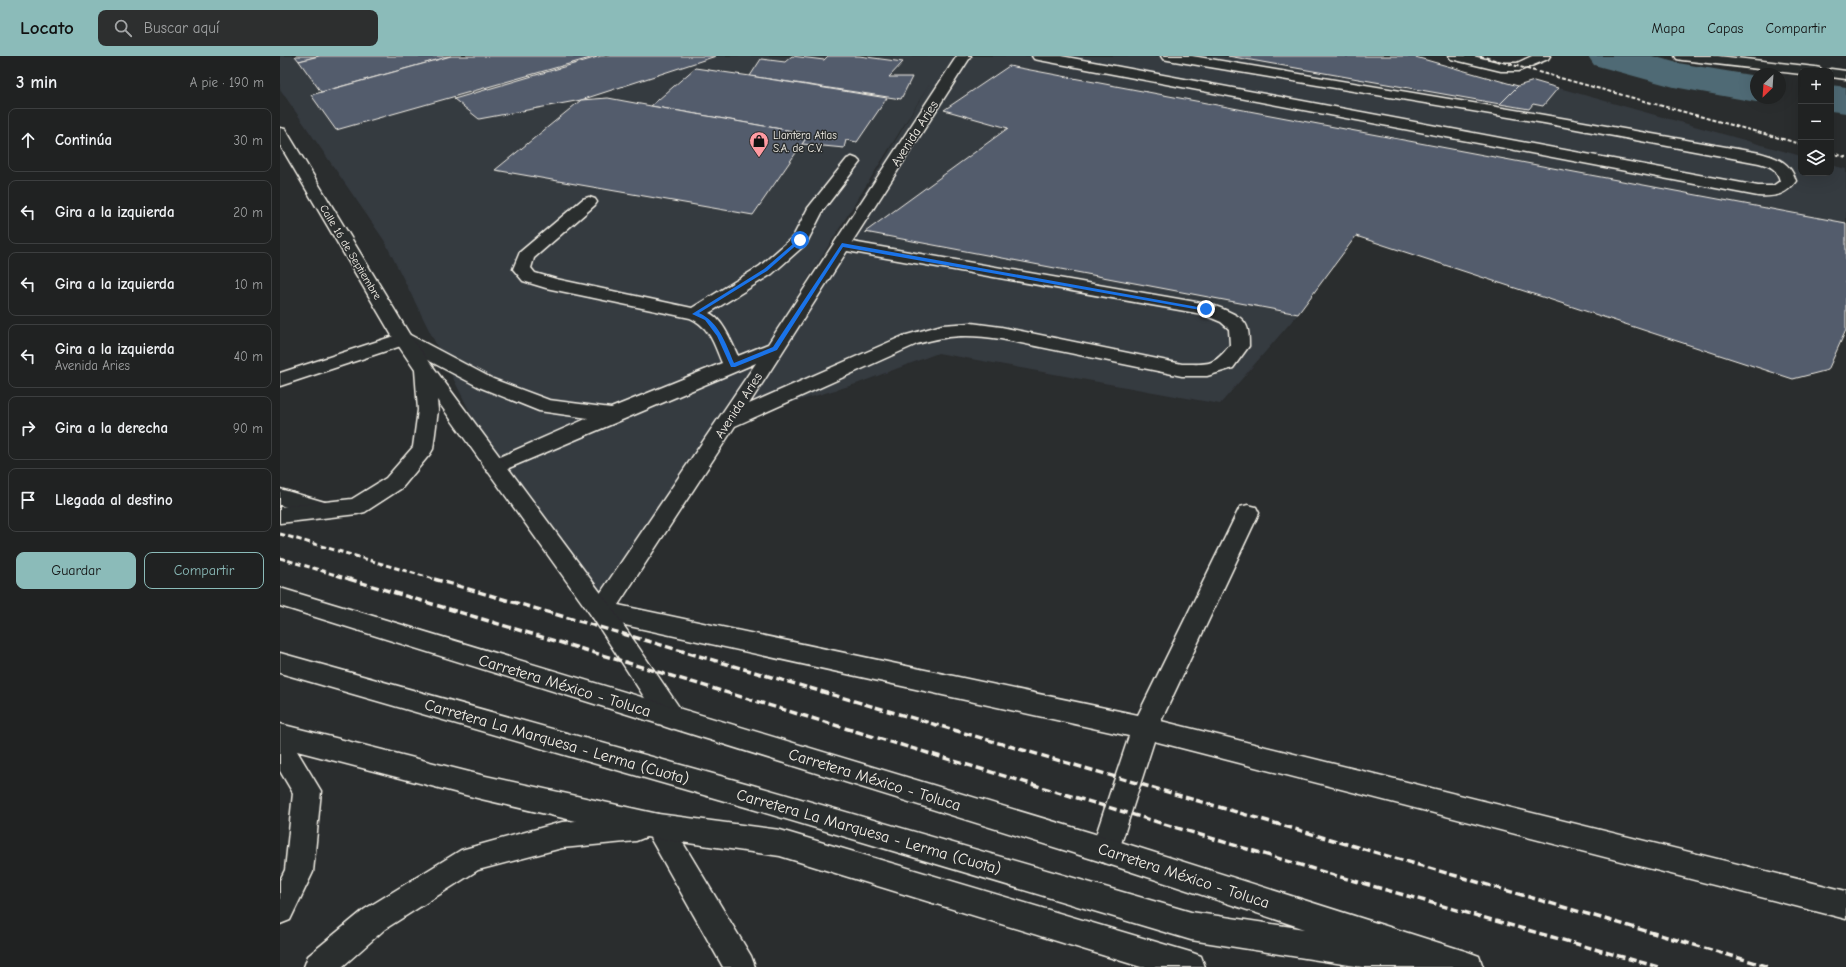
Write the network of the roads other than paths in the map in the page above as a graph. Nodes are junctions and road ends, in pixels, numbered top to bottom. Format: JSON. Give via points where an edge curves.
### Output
{"nodes":[{"id":1,"x":964,"y":56,"type":"edge"},
{"id":2,"x":1039,"y":56,"type":"edge"},
{"id":3,"x":1168,"y":56,"type":"edge"},
{"id":4,"x":1456,"y":56,"type":"edge"},
{"id":5,"x":1543,"y":56,"type":"edge"},
{"id":6,"x":1682,"y":56,"type":"edge"},
{"id":7,"x":1077,"y":59,"type":"edge"},
{"id":8,"x":1798,"y":69,"type":"edge"},
{"id":9,"x":1834,"y":73,"type":"edge"},
{"id":10,"x":1846,"y":75,"type":"edge"},
{"id":11,"x":1544,"y":119,"type":"junction"},
{"id":12,"x":1611,"y":131,"type":"junction"},
{"id":13,"x":280,"y":132,"type":"edge"},
{"id":14,"x":1536,"y":148,"type":"junction"},
{"id":15,"x":852,"y":162,"type":"dead end"},
{"id":16,"x":1605,"y":162,"type":"junction"},
{"id":17,"x":589,"y":202,"type":"dead end"},
{"id":18,"x":842,"y":245,"type":"junction"},
{"id":19,"x":695,"y":314,"type":"junction"},
{"id":20,"x":403,"y":339,"type":"junction"},
{"id":21,"x":775,"y":348,"type":"junction"},
{"id":22,"x":733,"y":366,"type":"junction"},
{"id":23,"x":280,"y":368,"type":"edge"},
{"id":24,"x":314,"y":368,"type":"junction"},
{"id":25,"x":425,"y":370,"type":"junction"},
{"id":26,"x":280,"y":380,"type":"edge"},
{"id":27,"x":613,"y":415,"type":"junction"},
{"id":28,"x":728,"y":421,"type":"junction"},
{"id":29,"x":495,"y":467,"type":"junction"},
{"id":30,"x":280,"y":497,"type":"edge"},
{"id":31,"x":320,"y":509,"type":"junction"},
{"id":32,"x":1248,"y":513,"type":"dead end"},
{"id":33,"x":280,"y":515,"type":"edge"},
{"id":34,"x":280,"y":597,"type":"edge"},
{"id":35,"x":601,"y":611,"type":"junction"},
{"id":36,"x":280,"y":663,"type":"edge"},
{"id":37,"x":672,"y":718,"type":"junction"},
{"id":38,"x":1145,"y":728,"type":"junction"},
{"id":39,"x":280,"y":735,"type":"edge"},
{"id":40,"x":280,"y":746,"type":"edge"},
{"id":41,"x":658,"y":826,"type":"junction"},
{"id":42,"x":1106,"y":850,"type":"junction"},
{"id":43,"x":1846,"y":905,"type":"edge"},
{"id":44,"x":280,"y":910,"type":"edge"},
{"id":45,"x":319,"y":967,"type":"edge"},
{"id":46,"x":740,"y":967,"type":"edge"},
{"id":47,"x":1190,"y":967,"type":"edge"},
{"id":48,"x":1464,"y":967,"type":"edge"},
{"id":49,"x":1468,"y":967,"type":"edge"}],
"edges":[{"from":1,"to":18,"type":"main road","name":"Avenida Aries"},
{"from":2,"to":7,"type":"main road"},
{"from":3,"to":11,"type":"main road"},
{"from":4,"to":5,"type":"main road","via":[[1501,67],[1519,67]]},
{"from":6,"to":8,"type":"main road"},
{"from":7,"to":14,"type":"main road"},
{"from":9,"to":10,"type":"main road"},
{"from":11,"to":12,"type":"main road"},
{"from":11,"to":14,"type":"main road"},
{"from":12,"to":16,"type":"main road"},
{"from":12,"to":16,"type":"main road","via":[[1775,162],[1785,170],[1788,181],[1784,188],[1775,192],[1758,191]]},
{"from":13,"to":20,"type":"main road","name":"Calle 16 de Septiembre"},
{"from":14,"to":16,"type":"main road"},
{"from":15,"to":19,"type":"main road","via":[[816,208],[800,240],[766,270]]},
{"from":17,"to":19,"type":"main road","via":[[526,256],[522,269],[529,278]]},
{"from":18,"to":21,"type":"main road","name":"Avenida Aries"},
{"from":18,"to":28,"type":"main road","via":[[1206,309],[1228,318],[1238,327],[1240,346],[1226,364],[1206,370],[1182,370],[1001,333],[971,329],[942,331],[910,340]]},
{"from":19,"to":22,"type":"main road","via":[[707,319],[720,336]]},
{"from":20,"to":24,"type":"main road"},
{"from":20,"to":25,"type":"main road","name":"Calle 16 de Septiembre"},
{"from":20,"to":27,"type":"main road","via":[[486,383],[546,406]]},
{"from":21,"to":22,"type":"main road"},
{"from":21,"to":28,"type":"main road","name":"Avenida Aries"},
{"from":22,"to":27,"type":"main road"},
{"from":23,"to":24,"type":"main road"},
{"from":24,"to":26,"type":"main road"},
{"from":25,"to":29,"type":"main road","name":"Calle 16 de Septiembre"},
{"from":25,"to":31,"type":"main road","via":[[428,410],[423,449],[394,483],[357,506]]},
{"from":27,"to":29,"type":"main road"},
{"from":28,"to":35,"type":"main road","name":"Avenida Aries"},
{"from":29,"to":35,"type":"main road","name":"Calle 16 de Septiembre"},
{"from":30,"to":31,"type":"main road"},
{"from":31,"to":33,"type":"main road"},
{"from":32,"to":38,"type":"main road"},
{"from":34,"to":37,"type":"main road","name":"Carretera México - Toluca"},
{"from":35,"to":37,"type":"main road","name":"Calle 16 de Septiembre"},
{"from":35,"to":38,"type":"main road"},
{"from":36,"to":48,"type":"main road","name":"Carretera La Marquesa - Lerma (Cuota)","via":[[749,796],[1191,926]]},
{"from":37,"to":42,"type":"main road","name":"Carretera México - Toluca"},
{"from":38,"to":42,"type":"main road"},
{"from":38,"to":43,"type":"main road"},
{"from":39,"to":41,"type":"main road","via":[[481,787]]},
{"from":40,"to":44,"type":"main road","via":[[307,791],[299,872]]},
{"from":41,"to":45,"type":"main road","via":[[562,835],[471,859],[375,919]]},
{"from":41,"to":46,"type":"main road"},
{"from":41,"to":47,"type":"main road","via":[[780,843]]},
{"from":42,"to":49,"type":"main road","name":"Carretera México - Toluca"}]}
